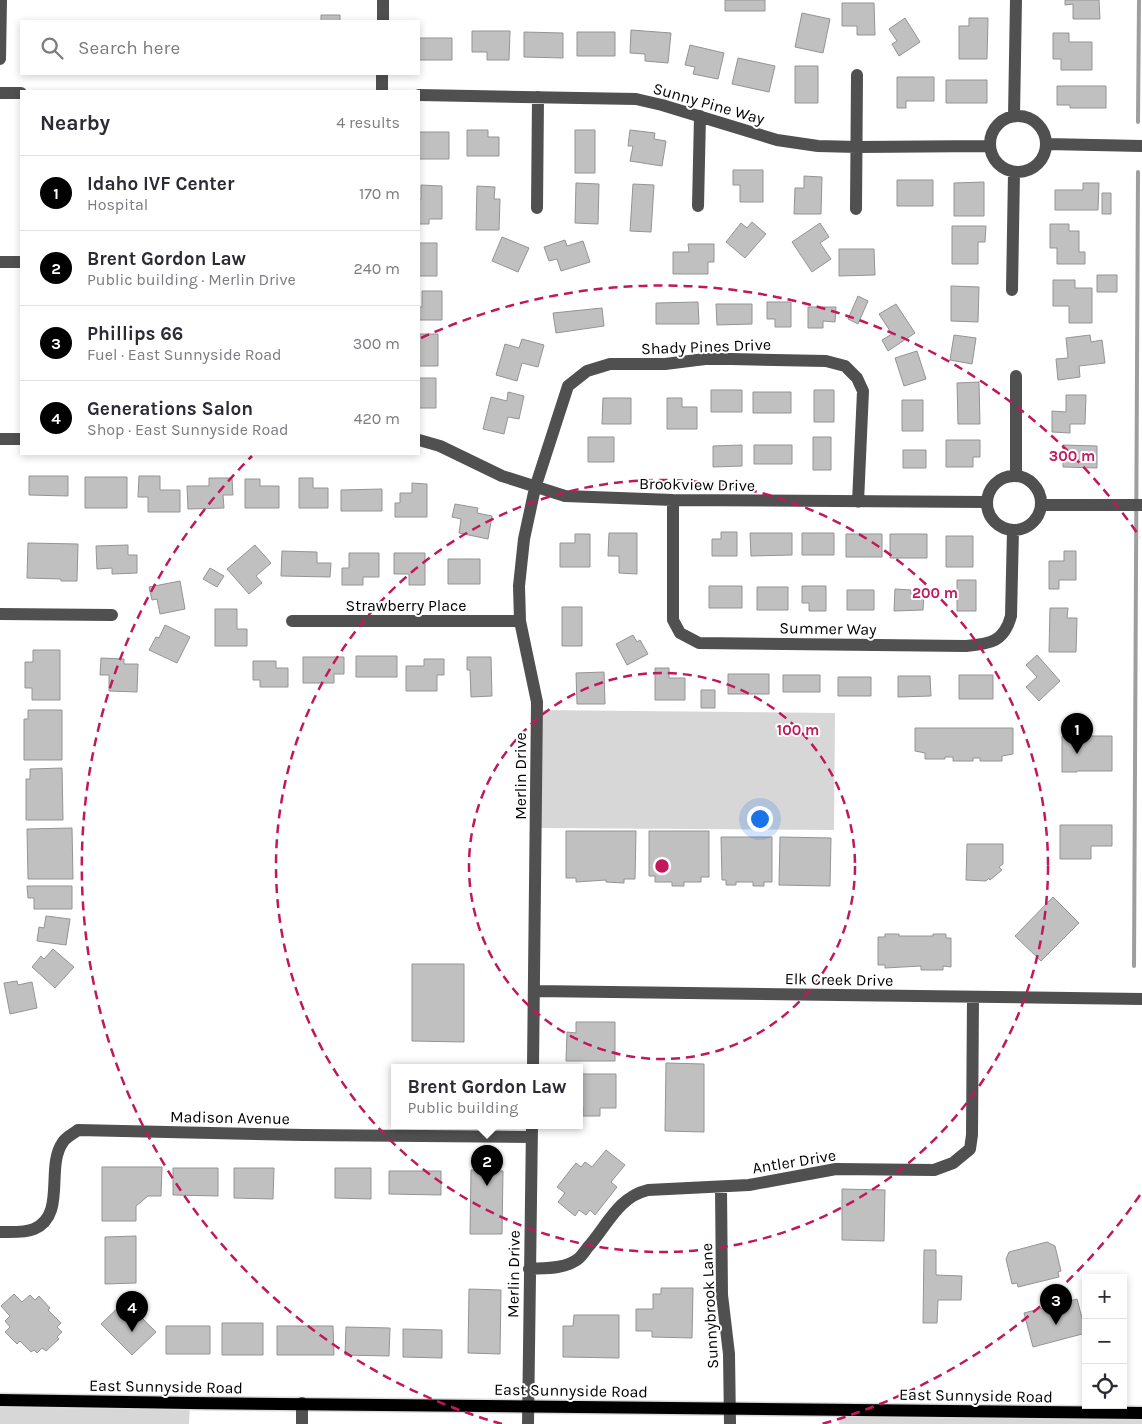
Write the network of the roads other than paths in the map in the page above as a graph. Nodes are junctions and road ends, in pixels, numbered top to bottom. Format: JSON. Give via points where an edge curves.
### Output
{"nodes":[{"id":1,"x":1,"y":0,"type":"edge"},
{"id":2,"x":383,"y":0,"type":"edge"},
{"id":3,"x":1016,"y":0,"type":"edge"},
{"id":4,"x":383,"y":20,"type":"edge"},
{"id":5,"x":0,"y":59,"type":"edge"},
{"id":6,"x":382,"y":75,"type":"edge"},
{"id":7,"x":857,"y":75,"type":"dead end"},
{"id":8,"x":382,"y":90,"type":"edge"},
{"id":9,"x":0,"y":93,"type":"edge"},
{"id":10,"x":20,"y":93,"type":"edge"},
{"id":11,"x":420,"y":95,"type":"edge"},
{"id":12,"x":538,"y":98,"type":"junction"},
{"id":13,"x":700,"y":116,"type":"junction"},
{"id":14,"x":1014,"y":116,"type":"junction"},
{"id":15,"x":1046,"y":144,"type":"junction"},
{"id":16,"x":989,"y":146,"type":"junction"},
{"id":17,"x":1142,"y":146,"type":"edge"},
{"id":18,"x":857,"y":147,"type":"junction"},
{"id":19,"x":1014,"y":173,"type":"junction"},
{"id":20,"x":698,"y":206,"type":"dead end"},
{"id":21,"x":537,"y":208,"type":"dead end"},
{"id":22,"x":856,"y":209,"type":"dead end"},
{"id":23,"x":0,"y":262,"type":"edge"},
{"id":24,"x":20,"y":262,"type":"edge"},
{"id":25,"x":1012,"y":290,"type":"dead end"},
{"id":26,"x":1016,"y":376,"type":"dead end"},
{"id":27,"x":0,"y":438,"type":"edge"},
{"id":28,"x":20,"y":438,"type":"edge"},
{"id":29,"x":420,"y":440,"type":"edge"},
{"id":30,"x":1016,"y":475,"type":"junction"},
{"id":31,"x":535,"y":488,"type":"junction"},
{"id":32,"x":673,"y":500,"type":"junction"},
{"id":33,"x":858,"y":502,"type":"junction"},
{"id":34,"x":986,"y":502,"type":"junction"},
{"id":35,"x":1042,"y":505,"type":"junction"},
{"id":36,"x":1142,"y":505,"type":"edge"},
{"id":37,"x":1013,"y":530,"type":"junction"},
{"id":38,"x":0,"y":614,"type":"edge"},
{"id":39,"x":112,"y":615,"type":"dead end"},
{"id":40,"x":292,"y":620,"type":"dead end"},
{"id":41,"x":520,"y":621,"type":"junction"},
{"id":42,"x":535,"y":990,"type":"junction"},
{"id":43,"x":973,"y":998,"type":"junction"},
{"id":44,"x":1142,"y":1000,"type":"edge"},
{"id":45,"x":533,"y":1064,"type":"edge"},
{"id":46,"x":532,"y":1131,"type":"edge"},
{"id":47,"x":721,"y":1187,"type":"junction"},
{"id":48,"x":0,"y":1232,"type":"edge"},
{"id":49,"x":529,"y":1269,"type":"junction"},
{"id":50,"x":0,"y":1400,"type":"edge"},
{"id":51,"x":302,"y":1403,"type":"junction"},
{"id":52,"x":528,"y":1406,"type":"junction"},
{"id":53,"x":730,"y":1408,"type":"junction"},
{"id":54,"x":1142,"y":1413,"type":"edge"},
{"id":55,"x":302,"y":1424,"type":"edge"},
{"id":56,"x":528,"y":1424,"type":"edge"},
{"id":57,"x":730,"y":1424,"type":"edge"}],
"edges":[{"from":1,"to":5,"type":"street"},
{"from":2,"to":4,"type":"street"},
{"from":3,"to":14,"type":"street"},
{"from":6,"to":8,"type":"street"},
{"from":7,"to":18,"type":"street"},
{"from":9,"to":10,"type":"street"},
{"from":11,"to":12,"type":"street","name":"Sunny Pine Way"},
{"from":12,"to":13,"type":"street","name":"Sunny Pine Way","via":[[636,98]]},
{"from":12,"to":21,"type":"street"},
{"from":13,"to":18,"type":"street","name":"Sunny Pine Way","via":[[777,140]]},
{"from":13,"to":20,"type":"street"},
{"from":14,"to":15,"type":"street","via":[[1033,120],[1040,126]]},
{"from":14,"to":16,"type":"street","via":[[998,123]]},
{"from":15,"to":17,"type":"street"},
{"from":15,"to":19,"type":"street","via":[[1045,154],[1033,169]]},
{"from":16,"to":18,"type":"street","name":"Sunny Pine Way"},
{"from":16,"to":19,"type":"street","via":[[997,164]]},
{"from":18,"to":22,"type":"street"},
{"from":19,"to":25,"type":"street"},
{"from":23,"to":24,"type":"street"},
{"from":26,"to":30,"type":"street"},
{"from":27,"to":28,"type":"street"},
{"from":29,"to":31,"type":"street","name":"Brookview Drive"},
{"from":30,"to":34,"type":"street","via":[[1007,476],[992,486]]},
{"from":30,"to":35,"type":"street","via":[[1025,477],[1038,488]]},
{"from":31,"to":32,"type":"street","name":"Brookview Drive","via":[[565,496]]},
{"from":31,"to":33,"type":"street","name":"Shady Pines Drive","via":[[568,386],[587,371],[610,364],[665,364],[705,359],[826,361],[846,366],[863,391]]},
{"from":31,"to":41,"type":"street","name":"Merlin Drive","via":[[524,539],[519,586]]},
{"from":32,"to":33,"type":"street","name":"Brookview Drive"},
{"from":32,"to":37,"type":"street","name":"Summer Way","via":[[674,620],[680,633],[699,643],[966,646],[993,643],[1009,626],[1011,616]]},
{"from":33,"to":34,"type":"street","name":"Brookview Drive"},
{"from":34,"to":37,"type":"street","via":[[991,518],[1004,528]]},
{"from":35,"to":36,"type":"street"},
{"from":35,"to":37,"type":"street","via":[[1035,520]]},
{"from":38,"to":39,"type":"street"},
{"from":40,"to":41,"type":"street","name":"Strawberry Place"},
{"from":41,"to":42,"type":"street","name":"Merlin Drive","via":[[537,702]]},
{"from":42,"to":43,"type":"street","name":"Elk Creek Drive"},
{"from":42,"to":45,"type":"street","name":"Merlin Drive"},
{"from":43,"to":44,"type":"street","name":"Elk Creek Drive"},
{"from":43,"to":47,"type":"street","name":"Antler Drive","via":[[972,1135],[970,1149],[953,1163],[934,1170],[836,1169]]},
{"from":46,"to":48,"type":"street","name":"Madison Avenue","via":[[304,1135],[78,1130],[64,1141],[55,1158],[54,1201],[49,1217],[35,1229]]},
{"from":46,"to":49,"type":"street","name":"Merlin Drive"},
{"from":47,"to":49,"type":"street","name":"Antler Drive","via":[[636,1192],[617,1209],[578,1259],[557,1267]]},
{"from":47,"to":53,"type":"street","name":"Sunnybrook Lane","via":[[722,1295]]},
{"from":49,"to":52,"type":"street","name":"Merlin Drive"},
{"from":50,"to":51,"type":"main road","name":"East Sunnyside Road"},
{"from":51,"to":52,"type":"main road","name":"East Sunnyside Road"},
{"from":51,"to":55,"type":"street"},
{"from":52,"to":53,"type":"main road","name":"East Sunnyside Road"},
{"from":52,"to":56,"type":"street","name":"Merlin Drive"},
{"from":53,"to":54,"type":"main road","name":"East Sunnyside Road"},
{"from":53,"to":57,"type":"street","name":"Sunnybrook Lane"}]}
